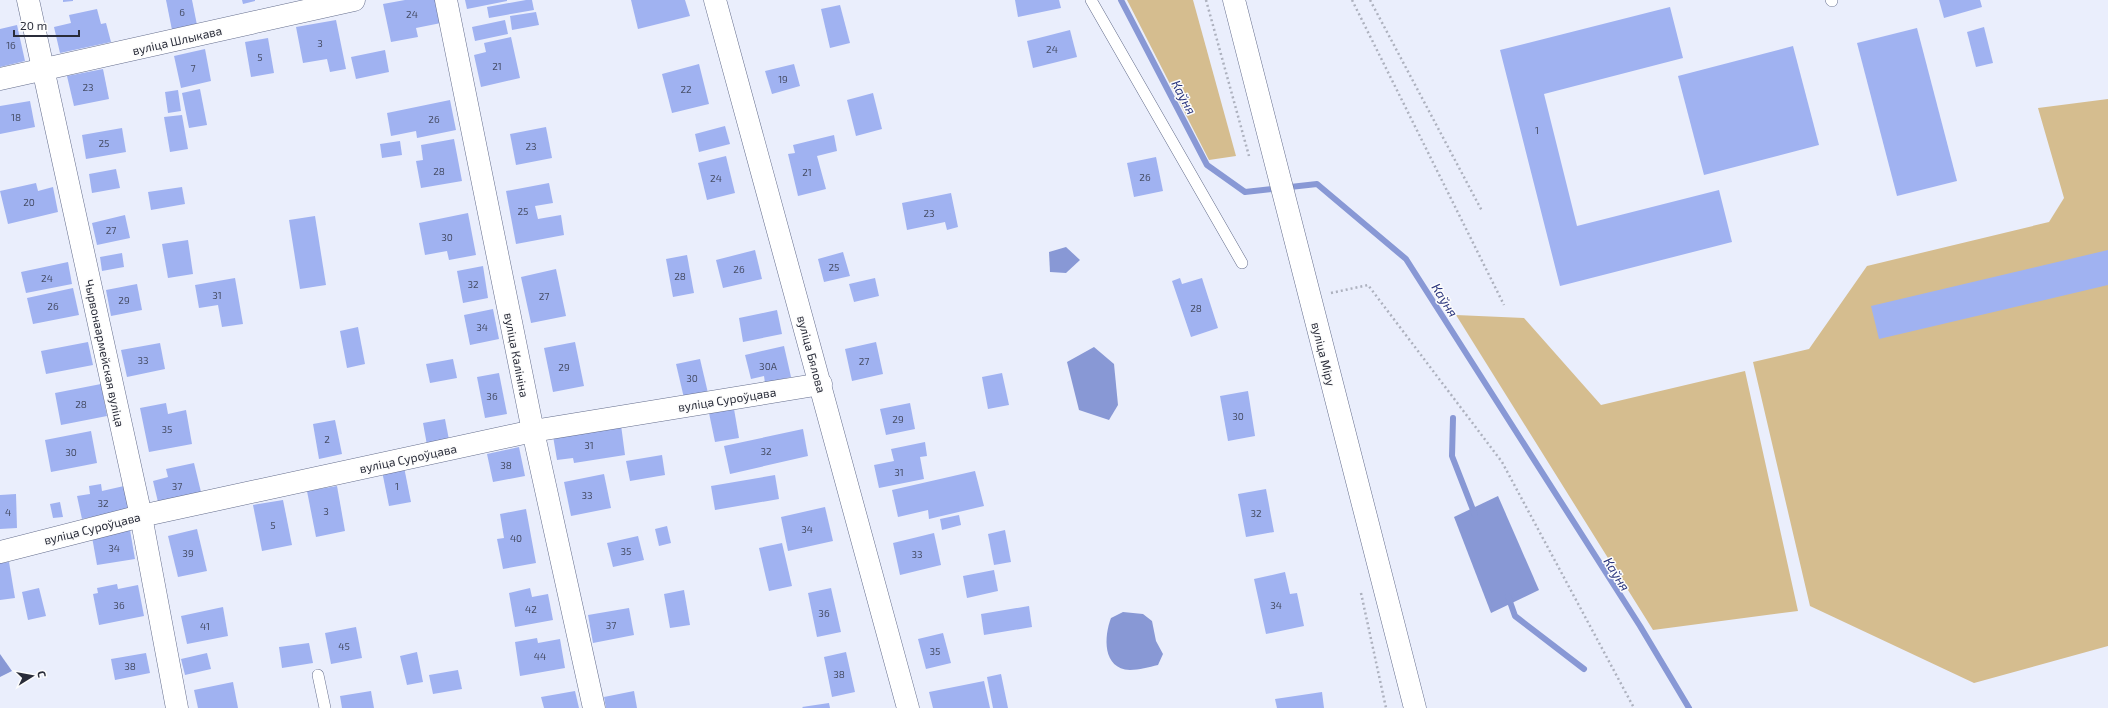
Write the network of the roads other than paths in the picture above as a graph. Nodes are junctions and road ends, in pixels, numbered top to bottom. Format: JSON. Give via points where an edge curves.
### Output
{"nodes":[{"id":1,"x":28,"y":0,"type":"edge"},
{"id":2,"x":354,"y":0,"type":"edge"},
{"id":3,"x":446,"y":0,"type":"edge"},
{"id":4,"x":715,"y":0,"type":"edge"},
{"id":5,"x":1091,"y":0,"type":"edge"},
{"id":6,"x":1234,"y":0,"type":"edge"},
{"id":7,"x":43,"y":70,"type":"junction"},
{"id":8,"x":0,"y":79,"type":"edge"},
{"id":9,"x":1242,"y":263,"type":"dead end"},
{"id":10,"x":821,"y":384,"type":"junction"},
{"id":11,"x":533,"y":431,"type":"junction"},
{"id":12,"x":141,"y":516,"type":"junction"},
{"id":13,"x":0,"y":552,"type":"edge"},
{"id":14,"x":318,"y":675,"type":"dead end"},
{"id":15,"x":177,"y":708,"type":"edge"},
{"id":16,"x":325,"y":708,"type":"edge"},
{"id":17,"x":594,"y":708,"type":"edge"},
{"id":18,"x":908,"y":708,"type":"edge"},
{"id":19,"x":1415,"y":708,"type":"edge"}],
"edges":[{"from":1,"to":7,"type":"street","name":"Чырвонаармейская вуліца"},
{"from":2,"to":7,"type":"street","name":"вуліца Шлыкава"},
{"from":3,"to":11,"type":"street","name":"вуліца Калініна"},
{"from":4,"to":10,"type":"street","name":"вуліца Бялова"},
{"from":5,"to":9,"type":"lane"},
{"from":6,"to":19,"type":"street","name":"вуліца Міру"},
{"from":7,"to":8,"type":"street","name":"вуліца Шлыкава"},
{"from":7,"to":12,"type":"street","name":"Чырвонаармейская вуліца"},
{"from":10,"to":11,"type":"street","name":"вуліца Суроўцава"},
{"from":10,"to":18,"type":"street","name":"вуліца Бялова"},
{"from":11,"to":12,"type":"street","name":"вуліца Суроўцава"},
{"from":11,"to":17,"type":"street","name":"вуліца Калініна"},
{"from":12,"to":13,"type":"street","name":"вуліца Суроўцава"},
{"from":12,"to":15,"type":"street","name":"Чырвонаармейская вуліца"},
{"from":14,"to":16,"type":"lane"}]}
